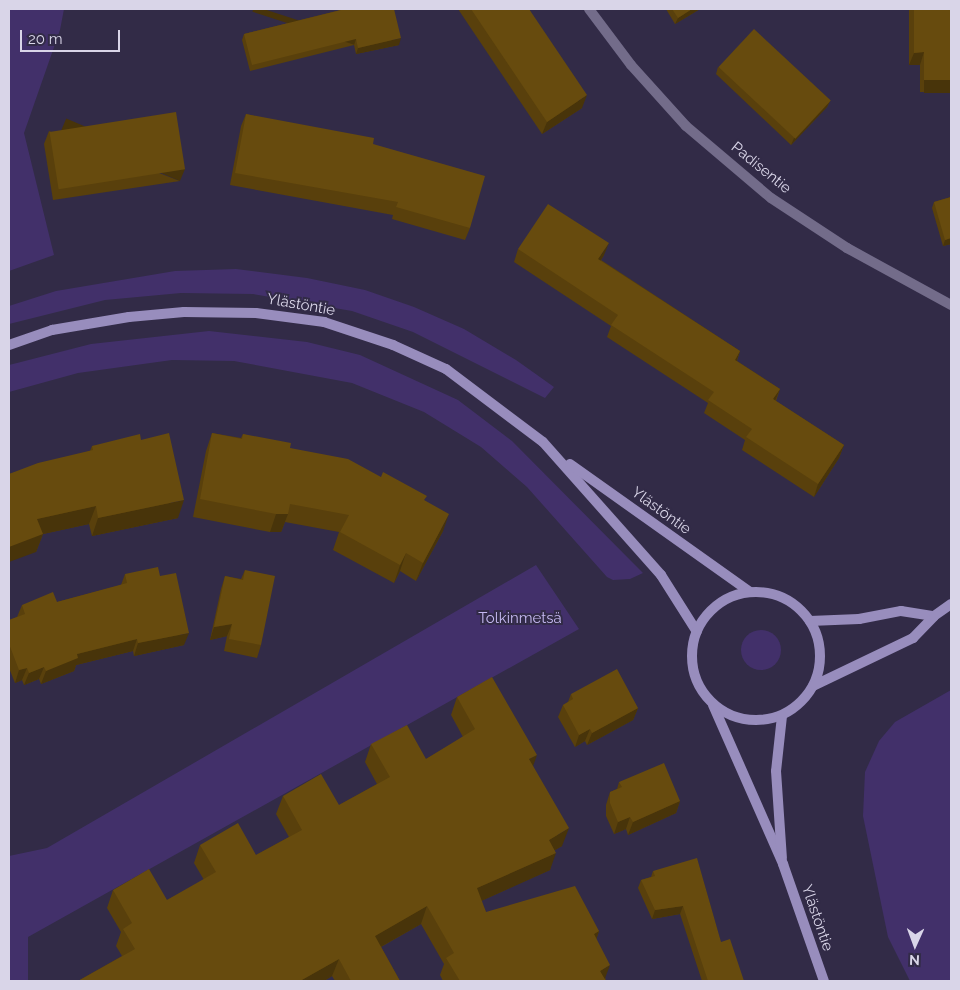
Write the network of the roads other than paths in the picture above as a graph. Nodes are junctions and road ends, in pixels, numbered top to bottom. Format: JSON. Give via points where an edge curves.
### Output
{"nodes":[{"id":1,"x":590,"y":9,"type":"edge"},
{"id":2,"x":951,"y":305,"type":"edge"},
{"id":3,"x":9,"y":345,"type":"edge"},
{"id":4,"x":555,"y":453,"type":"junction"},
{"id":5,"x":750,"y":592,"type":"junction"},
{"id":6,"x":951,"y":604,"type":"edge"},
{"id":7,"x":934,"y":616,"type":"junction"},
{"id":8,"x":810,"y":621,"type":"junction"},
{"id":9,"x":696,"y":632,"type":"junction"},
{"id":10,"x":813,"y":686,"type":"junction"},
{"id":11,"x":712,"y":704,"type":"junction"},
{"id":12,"x":782,"y":716,"type":"junction"},
{"id":13,"x":783,"y":864,"type":"junction"},
{"id":14,"x":824,"y":981,"type":"edge"}],
"edges":[{"from":1,"to":2,"type":"street","name":"Padisentie","via":[[631,65],[686,126],[771,198],[847,248]]},
{"from":3,"to":4,"type":"main road","name":"Ylästöntie","via":[[52,330],[184,312],[256,313],[324,322],[393,345],[446,369],[504,410]]},
{"from":4,"to":5,"type":"main road","name":"Ylästöntie"},
{"from":4,"to":9,"type":"main road","name":"Ylästöntie","via":[[661,575]]},
{"from":5,"to":8,"type":"main road","via":[[786,600]]},
{"from":5,"to":9,"type":"main road","via":[[731,597],[716,606]]},
{"from":6,"to":7,"type":"main road"},
{"from":7,"to":8,"type":"main road","via":[[901,611],[859,619]]},
{"from":7,"to":10,"type":"main road","via":[[913,638]]},
{"from":8,"to":10,"type":"main road","via":[[820,650]]},
{"from":9,"to":11,"type":"main road","via":[[692,654],[694,674]]},
{"from":10,"to":12,"type":"main road","via":[[803,700]]},
{"from":11,"to":12,"type":"main road","via":[[728,714],[748,720]]},
{"from":11,"to":13,"type":"main road","name":"Ylästöntie"},
{"from":12,"to":13,"type":"main road","name":"Ylästöntie","via":[[776,771]]},
{"from":13,"to":14,"type":"main road","name":"Ylästöntie"}]}
